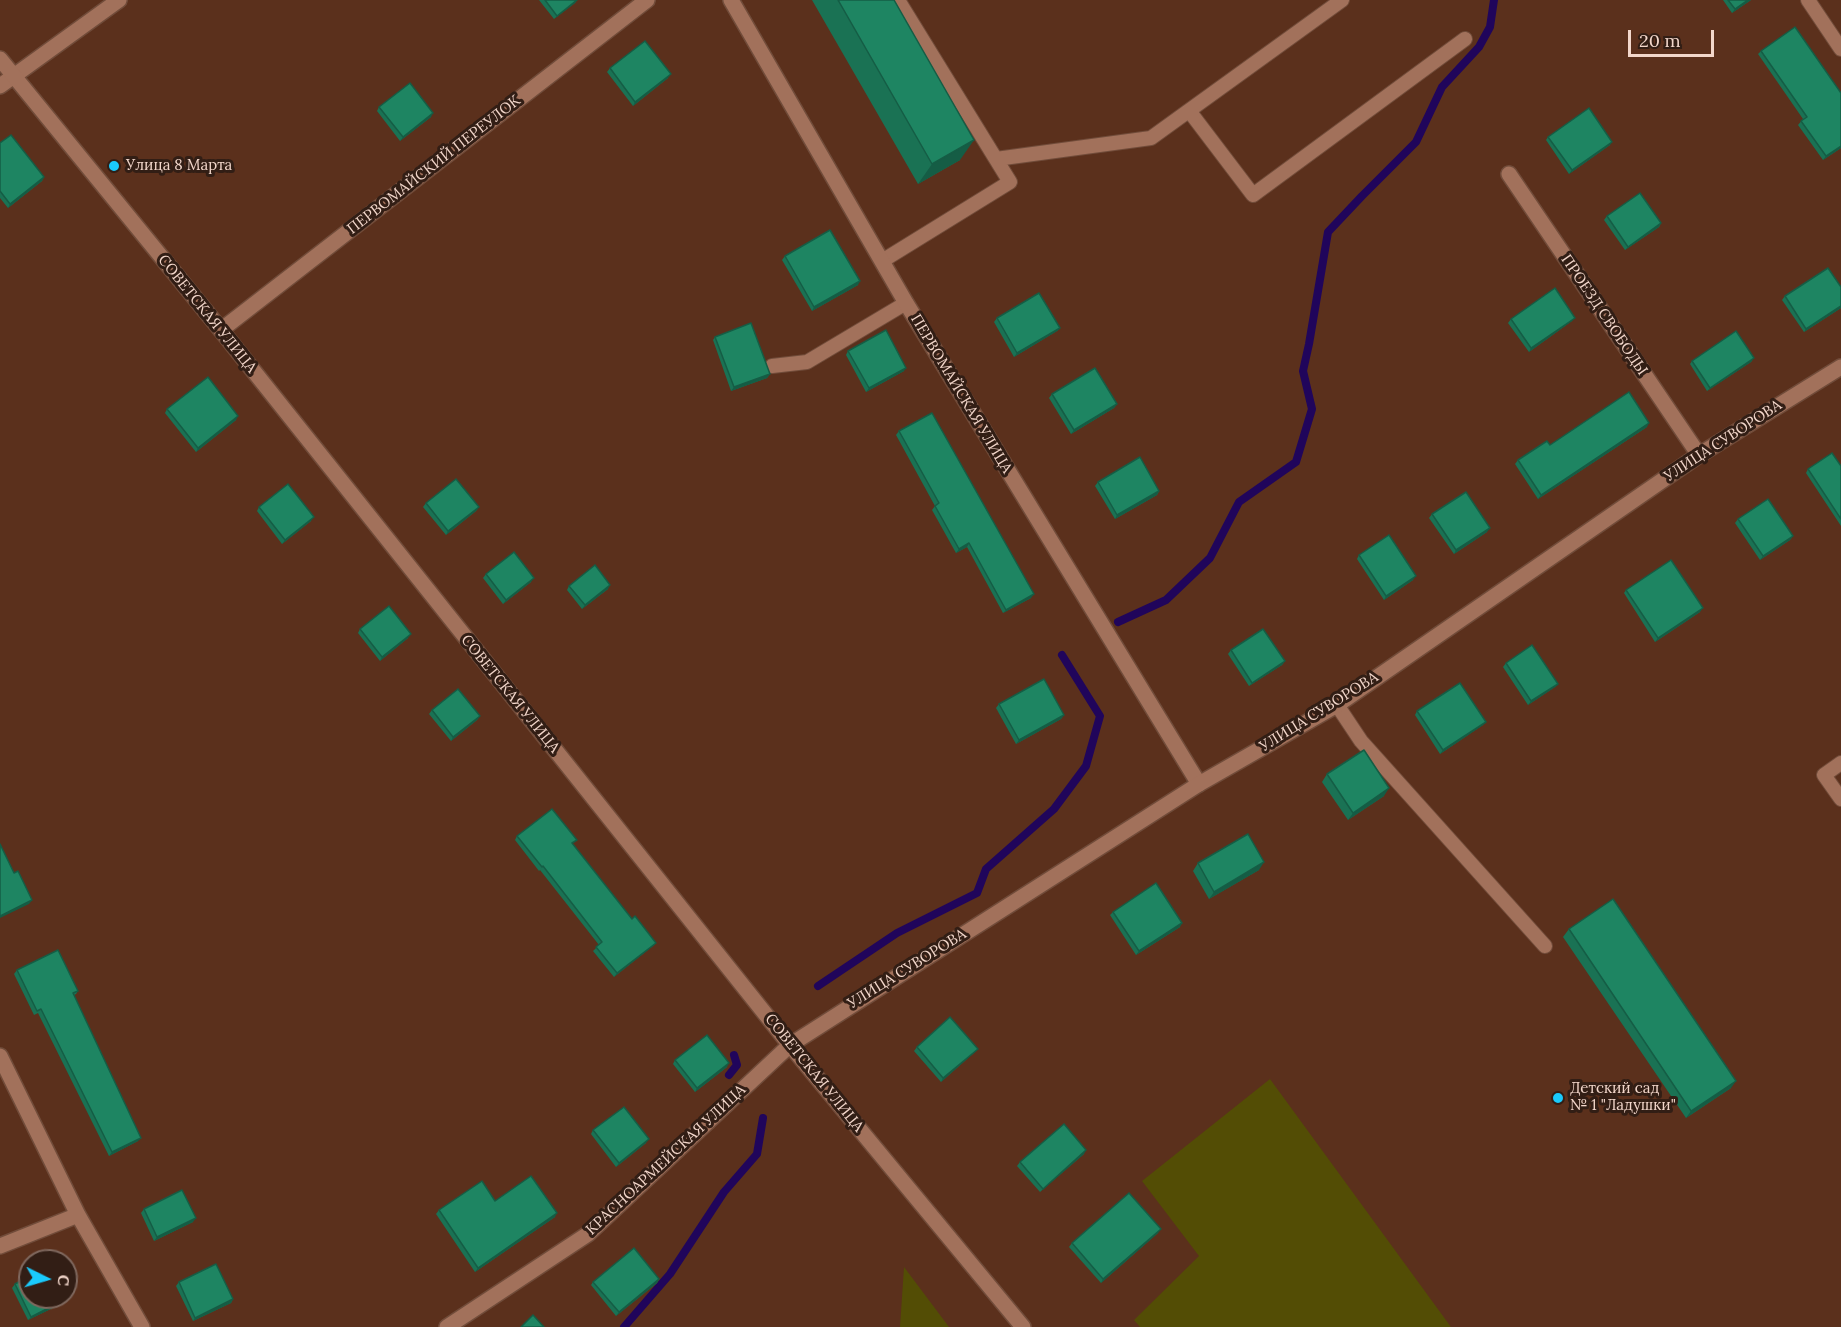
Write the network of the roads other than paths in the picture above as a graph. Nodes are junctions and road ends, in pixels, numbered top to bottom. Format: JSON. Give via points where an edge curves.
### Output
{"nodes":[{"id":1,"x":119,"y":0,"type":"edge"},
{"id":2,"x":647,"y":0,"type":"edge"},
{"id":3,"x":731,"y":0,"type":"edge"},
{"id":4,"x":898,"y":0,"type":"edge"},
{"id":5,"x":1342,"y":0,"type":"edge"},
{"id":6,"x":1808,"y":0,"type":"edge"},
{"id":7,"x":1465,"y":39,"type":"dead end"},
{"id":8,"x":1841,"y":50,"type":"edge"},
{"id":9,"x":0,"y":59,"type":"edge"},
{"id":10,"x":14,"y":77,"type":"junction"},
{"id":11,"x":0,"y":86,"type":"edge"},
{"id":12,"x":1190,"y":112,"type":"junction"},
{"id":13,"x":996,"y":159,"type":"junction"},
{"id":14,"x":1509,"y":174,"type":"dead end"},
{"id":15,"x":882,"y":261,"type":"junction"},
{"id":16,"x":906,"y":303,"type":"junction"},
{"id":17,"x":221,"y":330,"type":"junction"},
{"id":18,"x":772,"y":366,"type":"dead end"},
{"id":19,"x":1841,"y":367,"type":"edge"},
{"id":20,"x":1699,"y":455,"type":"junction"},
{"id":21,"x":1337,"y":705,"type":"junction"},
{"id":22,"x":1841,"y":763,"type":"edge"},
{"id":23,"x":1199,"y":784,"type":"junction"},
{"id":24,"x":1841,"y":799,"type":"edge"},
{"id":25,"x":1545,"y":946,"type":"dead end"},
{"id":26,"x":790,"y":1045,"type":"junction"},
{"id":27,"x":0,"y":1056,"type":"edge"},
{"id":28,"x":78,"y":1215,"type":"junction"},
{"id":29,"x":0,"y":1246,"type":"edge"},
{"id":30,"x":142,"y":1327,"type":"edge"},
{"id":31,"x":447,"y":1327,"type":"edge"},
{"id":32,"x":1023,"y":1327,"type":"edge"}],
"edges":[{"from":1,"to":10,"type":"street"},
{"from":2,"to":17,"type":"street","name":"ПЕРВОМАЙСКИЙ ПЕРЕУЛОК"},
{"from":3,"to":15,"type":"street","name":"ПЕРВОМАЙСКАЯ УЛИЦА"},
{"from":4,"to":13,"type":"lane"},
{"from":5,"to":12,"type":"lane"},
{"from":6,"to":8,"type":"lane"},
{"from":7,"to":12,"type":"lane","via":[[1253,195]]},
{"from":9,"to":10,"type":"street","name":"СОВЕТСКАЯ УЛИЦА"},
{"from":10,"to":11,"type":"street"},
{"from":10,"to":17,"type":"street","name":"СОВЕТСКАЯ УЛИЦА"},
{"from":12,"to":13,"type":"lane","via":[[1151,138]]},
{"from":13,"to":15,"type":"lane","via":[[1010,182]]},
{"from":14,"to":20,"type":"street","name":"ПРОЕЗД СВОБОДЫ"},
{"from":15,"to":16,"type":"street","name":"ПЕРВОМАЙСКАЯ УЛИЦА"},
{"from":16,"to":18,"type":"lane","via":[[807,362]]},
{"from":16,"to":23,"type":"street","name":"ПЕРВОМАЙСКАЯ УЛИЦА"},
{"from":17,"to":26,"type":"street","name":"СОВЕТСКАЯ УЛИЦА"},
{"from":19,"to":20,"type":"street","name":"УЛИЦА СУВОРОВА"},
{"from":20,"to":21,"type":"street","name":"УЛИЦА СУВОРОВА"},
{"from":21,"to":23,"type":"street","name":"УЛИЦА СУВОРОВА"},
{"from":21,"to":25,"type":"lane","via":[[1361,741]]},
{"from":22,"to":24,"type":"lane","via":[[1824,775]]},
{"from":23,"to":26,"type":"street","name":"УЛИЦА СУВОРОВА"},
{"from":26,"to":31,"type":"street","name":"КРАСНОАРМЕЙСКАЯ УЛИЦА","via":[[588,1234]]},
{"from":26,"to":32,"type":"street","name":"СОВЕТСКАЯ УЛИЦА"},
{"from":27,"to":28,"type":"street"},
{"from":28,"to":29,"type":"street"},
{"from":28,"to":30,"type":"street"}]}
